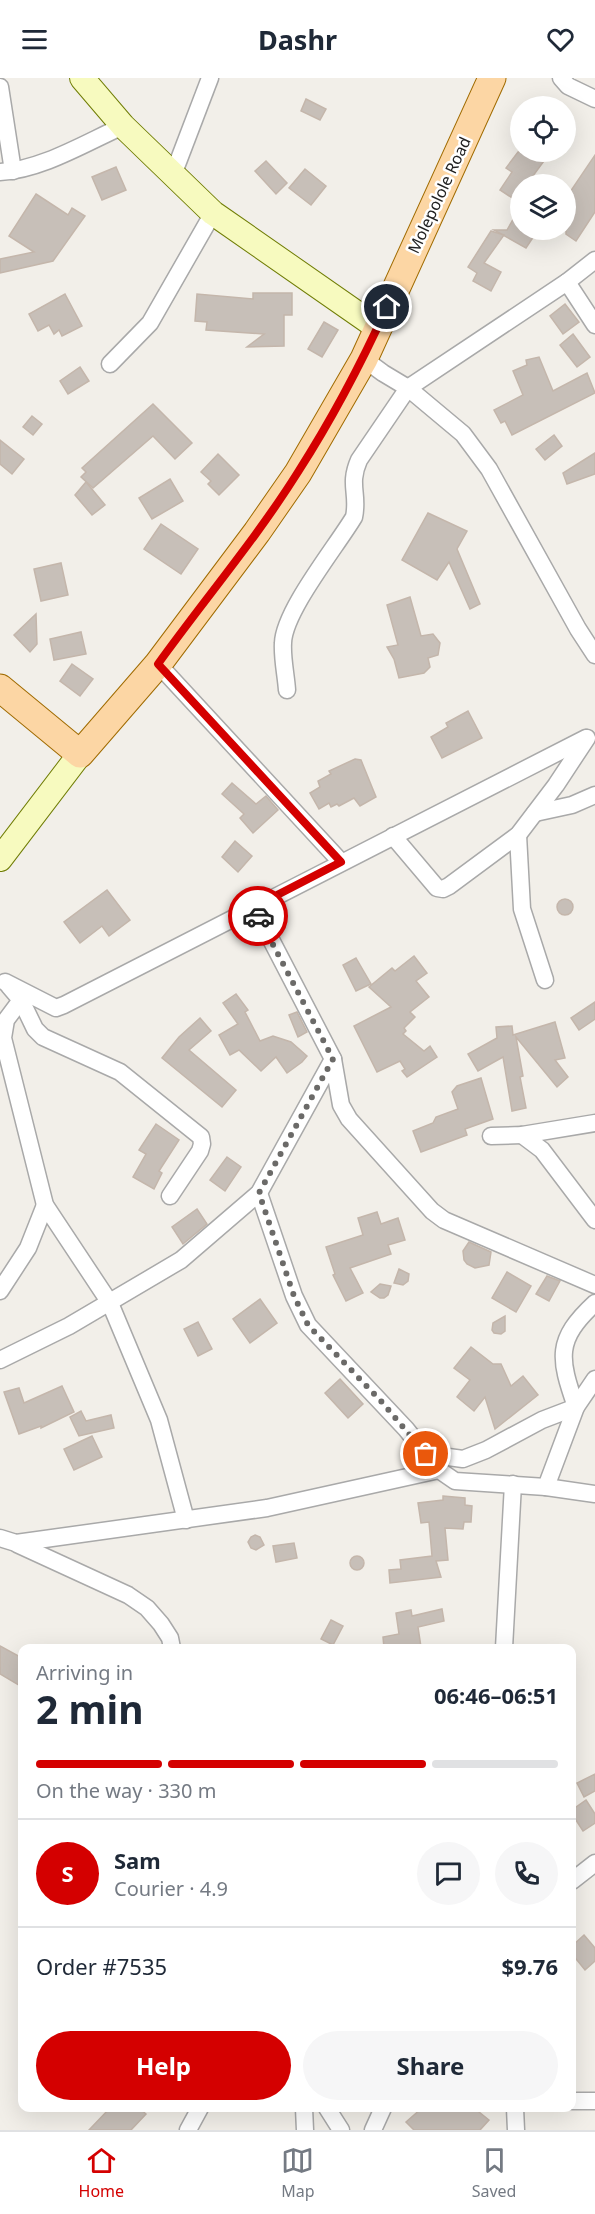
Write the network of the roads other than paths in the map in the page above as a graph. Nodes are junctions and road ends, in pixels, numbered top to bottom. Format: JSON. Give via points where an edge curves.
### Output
{"nodes":[{"id":1,"x":82,"y":78,"type":"edge"},
{"id":2,"x":210,"y":78,"type":"edge"},
{"id":3,"x":492,"y":78,"type":"edge"},
{"id":4,"x":561,"y":78,"type":"edge"},
{"id":5,"x":0,"y":87,"type":"edge"},
{"id":6,"x":595,"y":99,"type":"edge"},
{"id":7,"x":123,"y":126,"type":"junction"},
{"id":8,"x":6,"y":171,"type":"edge"},
{"id":9,"x":173,"y":175,"type":"junction"},
{"id":10,"x":213,"y":213,"type":"junction"},
{"id":11,"x":595,"y":260,"type":"edge"},
{"id":12,"x":567,"y":282,"type":"junction"},
{"id":13,"x":595,"y":325,"type":"edge"},
{"id":14,"x":378,"y":328,"type":"junction"},
{"id":15,"x":364,"y":360,"type":"junction"},
{"id":16,"x":110,"y":364,"type":"dead end"},
{"id":17,"x":408,"y":388,"type":"junction"},
{"id":18,"x":595,"y":655,"type":"edge"},
{"id":19,"x":158,"y":664,"type":"junction"},
{"id":20,"x":0,"y":688,"type":"edge"},
{"id":21,"x":287,"y":690,"type":"dead end"},
{"id":22,"x":590,"y":735,"type":"edge"},
{"id":23,"x":80,"y":754,"type":"junction"},
{"id":24,"x":595,"y":795,"type":"edge"},
{"id":25,"x":535,"y":813,"type":"junction"},
{"id":26,"x":393,"y":836,"type":"junction"},
{"id":27,"x":518,"y":836,"type":"junction"},
{"id":28,"x":0,"y":859,"type":"edge"},
{"id":29,"x":341,"y":862,"type":"junction"},
{"id":30,"x":254,"y":907,"type":"junction"},
{"id":31,"x":3,"y":977,"type":"edge"},
{"id":32,"x":545,"y":980,"type":"dead end"},
{"id":33,"x":21,"y":1000,"type":"junction"},
{"id":34,"x":56,"y":1008,"type":"junction"},
{"id":35,"x":29,"y":1018,"type":"junction"},
{"id":36,"x":333,"y":1059,"type":"junction"},
{"id":37,"x":595,"y":1123,"type":"edge"},
{"id":38,"x":522,"y":1135,"type":"junction"},
{"id":39,"x":491,"y":1136,"type":"dead end"},
{"id":40,"x":259,"y":1193,"type":"junction"},
{"id":41,"x":171,"y":1196,"type":"dead end"},
{"id":42,"x":45,"y":1206,"type":"junction"},
{"id":43,"x":595,"y":1220,"type":"edge"},
{"id":44,"x":595,"y":1285,"type":"edge"},
{"id":45,"x":0,"y":1292,"type":"edge"},
{"id":46,"x":110,"y":1303,"type":"junction"},
{"id":47,"x":595,"y":1303,"type":"edge"},
{"id":48,"x":0,"y":1360,"type":"edge"},
{"id":49,"x":595,"y":1379,"type":"edge"},
{"id":50,"x":576,"y":1407,"type":"junction"},
{"id":51,"x":426,"y":1454,"type":"junction"},
{"id":52,"x":439,"y":1470,"type":"junction"},
{"id":53,"x":513,"y":1484,"type":"junction"},
{"id":54,"x":546,"y":1487,"type":"junction"},
{"id":55,"x":595,"y":1494,"type":"edge"},
{"id":56,"x":186,"y":1520,"type":"junction"},
{"id":57,"x":8,"y":1541,"type":"edge"},
{"id":58,"x":171,"y":1644,"type":"edge"},
{"id":59,"x":504,"y":1644,"type":"edge"},
{"id":60,"x":595,"y":1863,"type":"edge"},
{"id":61,"x":576,"y":1878,"type":"edge"},
{"id":62,"x":576,"y":2101,"type":"edge"},
{"id":63,"x":595,"y":2101,"type":"edge"},
{"id":64,"x":198,"y":2112,"type":"edge"},
{"id":65,"x":304,"y":2112,"type":"edge"},
{"id":66,"x":330,"y":2112,"type":"edge"},
{"id":67,"x":381,"y":2112,"type":"edge"},
{"id":68,"x":515,"y":2112,"type":"edge"},
{"id":69,"x":188,"y":2130,"type":"edge"},
{"id":70,"x":305,"y":2130,"type":"edge"},
{"id":71,"x":341,"y":2130,"type":"edge"},
{"id":72,"x":373,"y":2130,"type":"edge"},
{"id":73,"x":516,"y":2130,"type":"edge"}],
"edges":[{"from":1,"to":7,"type":"street"},
{"from":2,"to":9,"type":"street"},
{"from":3,"to":14,"type":"main road","name":"Molepolole Road"},
{"from":4,"to":6,"type":"street","via":[[568,86]]},
{"from":5,"to":8,"type":"street"},
{"from":7,"to":8,"type":"street","via":[[38,164]]},
{"from":7,"to":9,"type":"street"},
{"from":9,"to":10,"type":"street"},
{"from":10,"to":14,"type":"street"},
{"from":10,"to":16,"type":"street","via":[[150,323]]},
{"from":11,"to":12,"type":"street"},
{"from":12,"to":13,"type":"street"},
{"from":12,"to":17,"type":"street"},
{"from":14,"to":15,"type":"main road","name":"Molepolole Road"},
{"from":15,"to":17,"type":"street"},
{"from":15,"to":19,"type":"main road","name":"Molepolole Road","via":[[298,473]]},
{"from":17,"to":18,"type":"street","via":[[463,434],[477,451]]},
{"from":17,"to":21,"type":"street","via":[[359,460],[354,472],[354,517],[292,612],[283,643]]},
{"from":19,"to":23,"type":"main road","name":"Molepolole Road"},
{"from":19,"to":29,"type":"street"},
{"from":20,"to":23,"type":"main road"},
{"from":22,"to":25,"type":"street"},
{"from":22,"to":26,"type":"street"},
{"from":23,"to":28,"type":"street"},
{"from":24,"to":25,"type":"street"},
{"from":25,"to":27,"type":"street"},
{"from":26,"to":27,"type":"street","via":[[433,884],[443,889]]},
{"from":26,"to":29,"type":"street"},
{"from":27,"to":32,"type":"street","via":[[522,909]]},
{"from":29,"to":30,"type":"street"},
{"from":30,"to":34,"type":"street"},
{"from":30,"to":36,"type":"street"},
{"from":31,"to":33,"type":"street"},
{"from":31,"to":34,"type":"street"},
{"from":33,"to":35,"type":"street"},
{"from":33,"to":42,"type":"street","via":[[6,1020],[3,1038]]},
{"from":34,"to":35,"type":"street"},
{"from":35,"to":41,"type":"street","via":[[43,1037],[120,1072],[201,1137],[200,1151]]},
{"from":36,"to":40,"type":"street"},
{"from":36,"to":44,"type":"street","via":[[344,1113],[432,1211],[492,1242]]},
{"from":37,"to":38,"type":"street"},
{"from":38,"to":39,"type":"street"},
{"from":38,"to":43,"type":"street","via":[[542,1150]]},
{"from":40,"to":46,"type":"street","via":[[181,1260]]},
{"from":40,"to":51,"type":"street","via":[[294,1296],[308,1325]]},
{"from":42,"to":45,"type":"street","via":[[28,1248]]},
{"from":42,"to":46,"type":"street"},
{"from":46,"to":48,"type":"street"},
{"from":46,"to":56,"type":"street","via":[[159,1420]]},
{"from":47,"to":50,"type":"street","via":[[564,1341],[565,1375]]},
{"from":49,"to":50,"type":"street"},
{"from":50,"to":51,"type":"street","via":[[463,1459]]},
{"from":50,"to":54,"type":"street"},
{"from":51,"to":52,"type":"street"},
{"from":52,"to":53,"type":"street","via":[[455,1481]]},
{"from":52,"to":56,"type":"street","via":[[267,1508]]},
{"from":53,"to":54,"type":"street"},
{"from":53,"to":59,"type":"street"},
{"from":54,"to":55,"type":"street"},
{"from":56,"to":57,"type":"street"},
{"from":57,"to":58,"type":"street","via":[[128,1595],[147,1608]]},
{"from":60,"to":61,"type":"street"},
{"from":62,"to":63,"type":"street"},
{"from":64,"to":69,"type":"street"},
{"from":65,"to":70,"type":"street"},
{"from":66,"to":71,"type":"street"},
{"from":67,"to":72,"type":"street"},
{"from":68,"to":73,"type":"street"}]}
